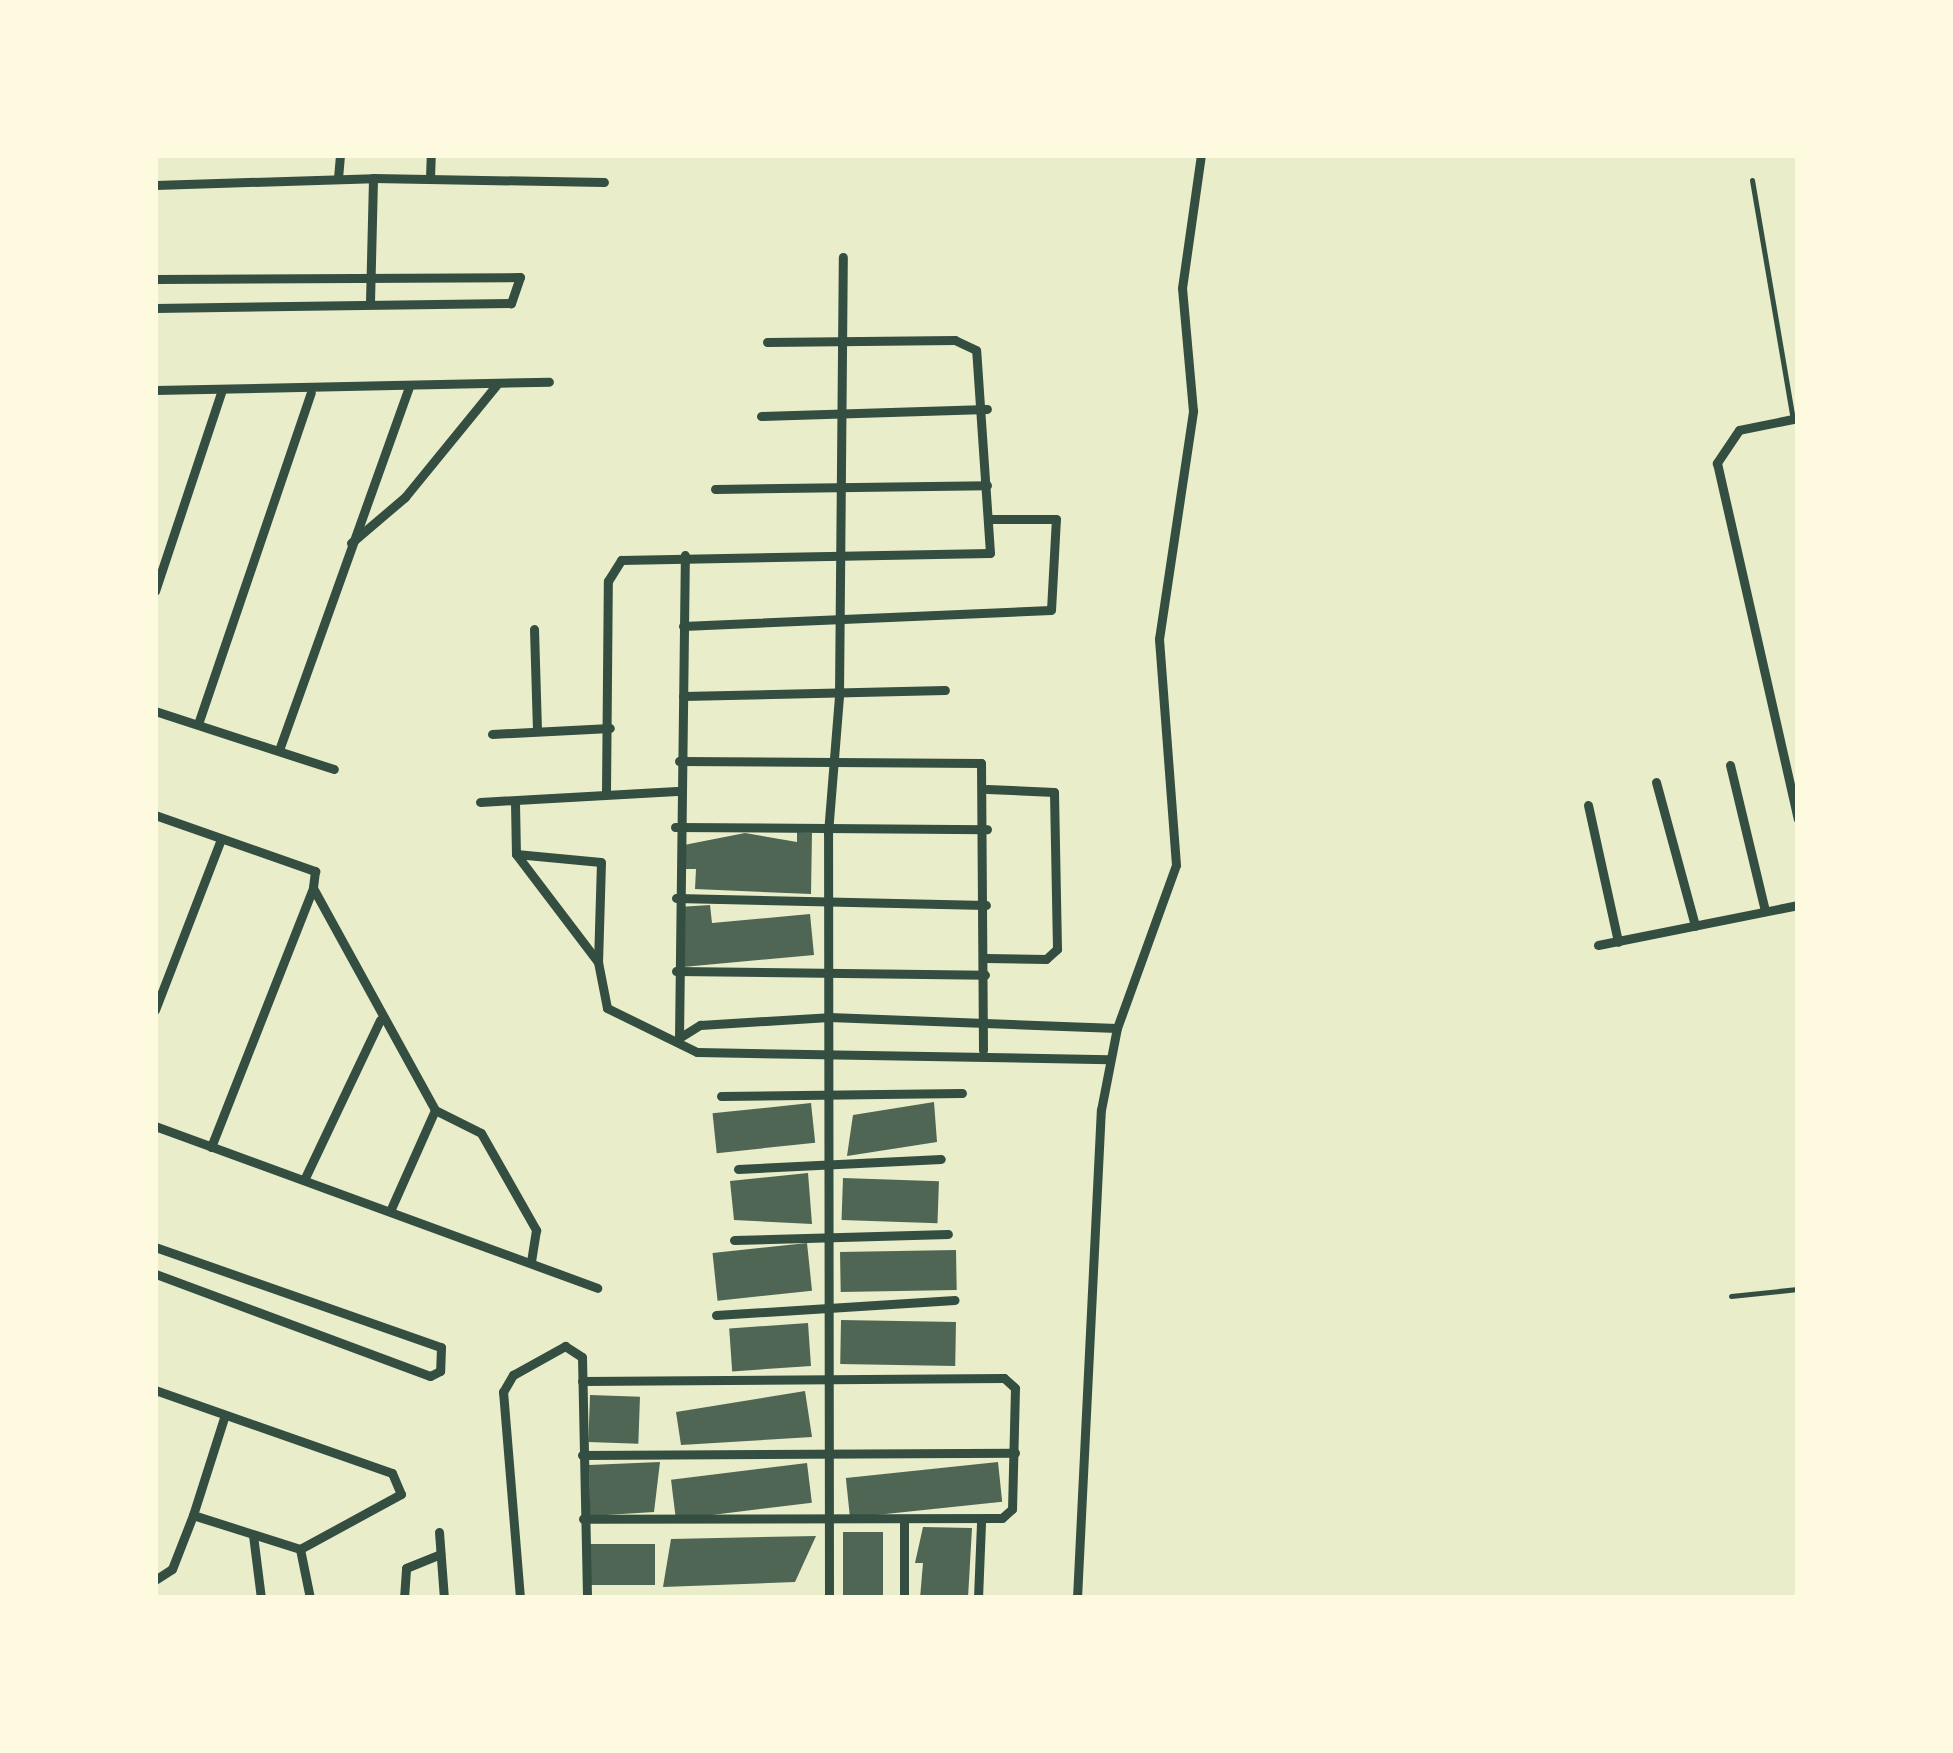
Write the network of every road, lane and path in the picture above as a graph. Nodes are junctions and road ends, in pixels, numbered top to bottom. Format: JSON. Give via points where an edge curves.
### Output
{"nodes":[{"id":1,"x":340,"y":155,"type":"edge"},
{"id":2,"x":431,"y":155,"type":"edge"},
{"id":3,"x":1201,"y":155,"type":"edge"},
{"id":4,"x":338,"y":178,"type":"junction"},
{"id":5,"x":373,"y":178,"type":"junction"},
{"id":6,"x":430,"y":178,"type":"junction"},
{"id":7,"x":1752,"y":180,"type":"dead end"},
{"id":8,"x":604,"y":182,"type":"dead end"},
{"id":9,"x":155,"y":185,"type":"edge"},
{"id":10,"x":843,"y":257,"type":"dead end"},
{"id":11,"x":370,"y":275,"type":"junction"},
{"id":12,"x":155,"y":279,"type":"edge"},
{"id":13,"x":370,"y":302,"type":"junction"},
{"id":14,"x":155,"y":308,"type":"edge"},
{"id":15,"x":767,"y":342,"type":"dead end"},
{"id":16,"x":841,"y":342,"type":"junction"},
{"id":17,"x":549,"y":382,"type":"dead end"},
{"id":18,"x":497,"y":384,"type":"junction"},
{"id":19,"x":409,"y":388,"type":"junction"},
{"id":20,"x":155,"y":390,"type":"edge"},
{"id":21,"x":222,"y":390,"type":"junction"},
{"id":22,"x":311,"y":393,"type":"junction"},
{"id":23,"x":987,"y":409,"type":"junction"},
{"id":24,"x":761,"y":416,"type":"dead end"},
{"id":25,"x":840,"y":416,"type":"junction"},
{"id":26,"x":1795,"y":419,"type":"edge"},
{"id":27,"x":987,"y":485,"type":"junction"},
{"id":28,"x":838,"y":488,"type":"junction"},
{"id":29,"x":716,"y":489,"type":"dead end"},
{"id":30,"x":992,"y":519,"type":"junction"},
{"id":31,"x":349,"y":545,"type":"junction"},
{"id":32,"x":838,"y":554,"type":"junction"},
{"id":33,"x":685,"y":556,"type":"junction"},
{"id":34,"x":155,"y":591,"type":"edge"},
{"id":35,"x":683,"y":626,"type":"junction"},
{"id":36,"x":839,"y":626,"type":"junction"},
{"id":37,"x":534,"y":629,"type":"dead end"},
{"id":38,"x":945,"y":690,"type":"dead end"},
{"id":39,"x":684,"y":696,"type":"junction"},
{"id":40,"x":839,"y":696,"type":"junction"},
{"id":41,"x":155,"y":711,"type":"edge"},
{"id":42,"x":198,"y":724,"type":"junction"},
{"id":43,"x":610,"y":728,"type":"junction"},
{"id":44,"x":537,"y":730,"type":"junction"},
{"id":45,"x":492,"y":734,"type":"dead end"},
{"id":46,"x":279,"y":750,"type":"junction"},
{"id":47,"x":679,"y":761,"type":"junction"},
{"id":48,"x":832,"y":761,"type":"junction"},
{"id":49,"x":1730,"y":765,"type":"dead end"},
{"id":50,"x":334,"y":769,"type":"dead end"},
{"id":51,"x":1656,"y":782,"type":"dead end"},
{"id":52,"x":986,"y":790,"type":"junction"},
{"id":53,"x":677,"y":791,"type":"junction"},
{"id":54,"x":606,"y":792,"type":"junction"},
{"id":55,"x":480,"y":802,"type":"dead end"},
{"id":56,"x":515,"y":803,"type":"junction"},
{"id":57,"x":1588,"y":805,"type":"dead end"},
{"id":58,"x":155,"y":815,"type":"edge"},
{"id":59,"x":1798,"y":819,"type":"edge"},
{"id":60,"x":675,"y":827,"type":"junction"},
{"id":61,"x":986,"y":829,"type":"junction"},
{"id":62,"x":828,"y":833,"type":"junction"},
{"id":63,"x":221,"y":838,"type":"junction"},
{"id":64,"x":516,"y":854,"type":"junction"},
{"id":65,"x":314,"y":888,"type":"junction"},
{"id":66,"x":676,"y":898,"type":"junction"},
{"id":67,"x":827,"y":904,"type":"junction"},
{"id":68,"x":1798,"y":904,"type":"edge"},
{"id":69,"x":986,"y":905,"type":"junction"},
{"id":70,"x":1766,"y":912,"type":"junction"},
{"id":71,"x":1695,"y":926,"type":"junction"},
{"id":72,"x":1618,"y":942,"type":"junction"},
{"id":73,"x":1598,"y":945,"type":"dead end"},
{"id":74,"x":985,"y":958,"type":"junction"},
{"id":75,"x":598,"y":962,"type":"junction"},
{"id":76,"x":676,"y":971,"type":"junction"},
{"id":77,"x":984,"y":975,"type":"junction"},
{"id":78,"x":830,"y":977,"type":"junction"},
{"id":79,"x":155,"y":1010,"type":"edge"},
{"id":80,"x":828,"y":1017,"type":"junction"},
{"id":81,"x":984,"y":1017,"type":"junction"},
{"id":82,"x":380,"y":1020,"type":"junction"},
{"id":83,"x":1117,"y":1028,"type":"junction"},
{"id":84,"x":678,"y":1038,"type":"junction"},
{"id":85,"x":982,"y":1050,"type":"junction"},
{"id":86,"x":831,"y":1052,"type":"junction"},
{"id":87,"x":1109,"y":1059,"type":"junction"},
{"id":88,"x":962,"y":1092,"type":"dead end"},
{"id":89,"x":830,"y":1093,"type":"junction"},
{"id":90,"x":721,"y":1096,"type":"dead end"},
{"id":91,"x":435,"y":1110,"type":"junction"},
{"id":92,"x":155,"y":1126,"type":"edge"},
{"id":93,"x":211,"y":1147,"type":"junction"},
{"id":94,"x":941,"y":1159,"type":"dead end"},
{"id":95,"x":828,"y":1161,"type":"junction"},
{"id":96,"x":738,"y":1169,"type":"dead end"},
{"id":97,"x":304,"y":1180,"type":"junction"},
{"id":98,"x":390,"y":1210,"type":"junction"},
{"id":99,"x":948,"y":1234,"type":"dead end"},
{"id":100,"x":826,"y":1236,"type":"junction"},
{"id":101,"x":734,"y":1240,"type":"dead end"},
{"id":102,"x":155,"y":1247,"type":"edge"},
{"id":103,"x":531,"y":1260,"type":"junction"},
{"id":104,"x":155,"y":1274,"type":"edge"},
{"id":105,"x":596,"y":1288,"type":"dead end"},
{"id":106,"x":1798,"y":1289,"type":"edge"},
{"id":107,"x":1731,"y":1296,"type":"dead end"},
{"id":108,"x":955,"y":1300,"type":"dead end"},
{"id":109,"x":825,"y":1307,"type":"junction"},
{"id":110,"x":716,"y":1315,"type":"dead end"},
{"id":111,"x":825,"y":1380,"type":"junction"},
{"id":112,"x":582,"y":1382,"type":"junction"},
{"id":113,"x":155,"y":1390,"type":"edge"},
{"id":114,"x":226,"y":1415,"type":"junction"},
{"id":115,"x":826,"y":1449,"type":"junction"},
{"id":116,"x":1015,"y":1453,"type":"junction"},
{"id":117,"x":582,"y":1455,"type":"junction"},
{"id":118,"x":193,"y":1516,"type":"junction"},
{"id":119,"x":828,"y":1518,"type":"junction"},
{"id":120,"x":583,"y":1520,"type":"junction"},
{"id":121,"x":904,"y":1522,"type":"junction"},
{"id":122,"x":981,"y":1522,"type":"junction"},
{"id":123,"x":439,"y":1532,"type":"dead end"},
{"id":124,"x":253,"y":1535,"type":"junction"},
{"id":125,"x":300,"y":1550,"type":"junction"},
{"id":126,"x":440,"y":1554,"type":"junction"},
{"id":127,"x":155,"y":1580,"type":"edge"},
{"id":128,"x":261,"y":1598,"type":"edge"},
{"id":129,"x":310,"y":1598,"type":"edge"},
{"id":130,"x":404,"y":1598,"type":"edge"},
{"id":131,"x":444,"y":1598,"type":"edge"},
{"id":132,"x":520,"y":1598,"type":"edge"},
{"id":133,"x":587,"y":1598,"type":"edge"},
{"id":134,"x":829,"y":1598,"type":"edge"},
{"id":135,"x":904,"y":1598,"type":"edge"},
{"id":136,"x":978,"y":1598,"type":"edge"},
{"id":137,"x":1078,"y":1598,"type":"edge"}],
"edges":[{"from":1,"to":4,"type":"street"},
{"from":2,"to":6,"type":"street"},
{"from":3,"to":83,"type":"street","via":[[1182,288],[1193,411],[1159,639],[1176,865]]},
{"from":4,"to":5,"type":"street"},
{"from":4,"to":9,"type":"street"},
{"from":5,"to":6,"type":"street"},
{"from":5,"to":11,"type":"street"},
{"from":6,"to":8,"type":"street"},
{"from":7,"to":26,"type":"lane"},
{"from":10,"to":16,"type":"street"},
{"from":11,"to":12,"type":"street"},
{"from":11,"to":13,"type":"street"},
{"from":11,"to":13,"type":"street","via":[[520,277],[512,303]]},
{"from":13,"to":14,"type":"street"},
{"from":15,"to":16,"type":"street"},
{"from":16,"to":23,"type":"street","via":[[968,344]]},
{"from":16,"to":25,"type":"street"},
{"from":17,"to":18,"type":"street"},
{"from":18,"to":19,"type":"street"},
{"from":18,"to":31,"type":"street","via":[[405,497]]},
{"from":19,"to":22,"type":"street"},
{"from":19,"to":31,"type":"street"},
{"from":20,"to":21,"type":"street"},
{"from":21,"to":22,"type":"street"},
{"from":21,"to":34,"type":"street"},
{"from":22,"to":42,"type":"street"},
{"from":23,"to":25,"type":"street"},
{"from":23,"to":27,"type":"street"},
{"from":24,"to":25,"type":"street"},
{"from":25,"to":28,"type":"street"},
{"from":26,"to":59,"type":"street","via":[[1739,430],[1717,464]]},
{"from":27,"to":28,"type":"street"},
{"from":27,"to":30,"type":"street"},
{"from":28,"to":29,"type":"street"},
{"from":28,"to":32,"type":"street"},
{"from":30,"to":32,"type":"street","via":[[986,558]]},
{"from":30,"to":36,"type":"street","via":[[1056,519],[1051,610]]},
{"from":31,"to":46,"type":"street"},
{"from":32,"to":33,"type":"street"},
{"from":32,"to":36,"type":"street"},
{"from":33,"to":35,"type":"street"},
{"from":33,"to":43,"type":"street","via":[[621,560],[610,569]]},
{"from":35,"to":36,"type":"street"},
{"from":35,"to":39,"type":"street"},
{"from":36,"to":40,"type":"street"},
{"from":37,"to":44,"type":"street"},
{"from":38,"to":40,"type":"street"},
{"from":39,"to":40,"type":"street"},
{"from":39,"to":47,"type":"street"},
{"from":40,"to":48,"type":"street"},
{"from":41,"to":42,"type":"street"},
{"from":42,"to":46,"type":"street"},
{"from":43,"to":44,"type":"street"},
{"from":43,"to":54,"type":"street"},
{"from":44,"to":45,"type":"street"},
{"from":46,"to":50,"type":"street"},
{"from":47,"to":48,"type":"street"},
{"from":47,"to":53,"type":"street"},
{"from":48,"to":52,"type":"street","via":[[974,760],[986,769]]},
{"from":48,"to":62,"type":"street"},
{"from":49,"to":70,"type":"street"},
{"from":51,"to":71,"type":"street"},
{"from":52,"to":61,"type":"street"},
{"from":52,"to":74,"type":"street","via":[[1054,792],[1057,949],[1046,960]]},
{"from":53,"to":54,"type":"street"},
{"from":53,"to":60,"type":"street"},
{"from":54,"to":56,"type":"street"},
{"from":55,"to":56,"type":"street"},
{"from":56,"to":64,"type":"street"},
{"from":57,"to":72,"type":"street"},
{"from":58,"to":63,"type":"street"},
{"from":60,"to":62,"type":"street"},
{"from":60,"to":66,"type":"street"},
{"from":61,"to":62,"type":"street"},
{"from":61,"to":69,"type":"street"},
{"from":62,"to":67,"type":"street"},
{"from":63,"to":65,"type":"street","via":[[305,864]]},
{"from":63,"to":79,"type":"street"},
{"from":64,"to":75,"type":"street"},
{"from":64,"to":75,"type":"street","via":[[601,862]]},
{"from":65,"to":82,"type":"street"},
{"from":65,"to":93,"type":"street"},
{"from":66,"to":67,"type":"street"},
{"from":66,"to":76,"type":"street"},
{"from":67,"to":69,"type":"street"},
{"from":67,"to":78,"type":"street"},
{"from":68,"to":70,"type":"street"},
{"from":69,"to":74,"type":"street"},
{"from":70,"to":71,"type":"street"},
{"from":71,"to":72,"type":"street"},
{"from":72,"to":73,"type":"street"},
{"from":74,"to":77,"type":"street"},
{"from":75,"to":84,"type":"street","via":[[607,1008]]},
{"from":76,"to":78,"type":"street"},
{"from":76,"to":84,"type":"street"},
{"from":77,"to":78,"type":"street"},
{"from":77,"to":81,"type":"street"},
{"from":78,"to":80,"type":"street"},
{"from":80,"to":81,"type":"street"},
{"from":80,"to":84,"type":"street","via":[[700,1025]]},
{"from":80,"to":86,"type":"street"},
{"from":81,"to":83,"type":"street"},
{"from":81,"to":85,"type":"street"},
{"from":82,"to":91,"type":"street"},
{"from":82,"to":97,"type":"street"},
{"from":83,"to":87,"type":"street"},
{"from":84,"to":86,"type":"street","via":[[698,1052]]},
{"from":85,"to":86,"type":"street"},
{"from":85,"to":87,"type":"street"},
{"from":86,"to":89,"type":"street"},
{"from":87,"to":137,"type":"street"},
{"from":88,"to":89,"type":"street"},
{"from":89,"to":90,"type":"street"},
{"from":89,"to":95,"type":"street"},
{"from":91,"to":98,"type":"street"},
{"from":91,"to":103,"type":"street","via":[[481,1133],[536,1230]]},
{"from":92,"to":93,"type":"street"},
{"from":93,"to":97,"type":"street"},
{"from":94,"to":95,"type":"street"},
{"from":95,"to":96,"type":"street"},
{"from":95,"to":100,"type":"street"},
{"from":97,"to":98,"type":"street"},
{"from":98,"to":103,"type":"street"},
{"from":99,"to":100,"type":"street"},
{"from":100,"to":101,"type":"street"},
{"from":100,"to":109,"type":"street"},
{"from":102,"to":104,"type":"street","via":[[440,1347],[440,1371],[430,1376]]},
{"from":103,"to":105,"type":"street"},
{"from":106,"to":107,"type":"lane"},
{"from":108,"to":109,"type":"street"},
{"from":109,"to":110,"type":"street"},
{"from":109,"to":111,"type":"street"},
{"from":111,"to":112,"type":"street"},
{"from":111,"to":115,"type":"street"},
{"from":111,"to":116,"type":"street","via":[[1004,1378],[1015,1388]]},
{"from":112,"to":117,"type":"street"},
{"from":112,"to":132,"type":"street","via":[[580,1352],[566,1346],[505,1385]]},
{"from":113,"to":114,"type":"street"},
{"from":114,"to":118,"type":"street"},
{"from":114,"to":125,"type":"street","via":[[398,1478],[401,1494],[388,1507]]},
{"from":115,"to":116,"type":"street"},
{"from":115,"to":117,"type":"street"},
{"from":115,"to":119,"type":"street"},
{"from":116,"to":122,"type":"street","via":[[1012,1510]]},
{"from":117,"to":120,"type":"street"},
{"from":118,"to":124,"type":"street"},
{"from":118,"to":127,"type":"street","via":[[172,1569]]},
{"from":119,"to":120,"type":"street"},
{"from":119,"to":121,"type":"street"},
{"from":119,"to":134,"type":"street"},
{"from":120,"to":133,"type":"street"},
{"from":121,"to":122,"type":"street"},
{"from":121,"to":135,"type":"street"},
{"from":122,"to":136,"type":"street"},
{"from":123,"to":126,"type":"street"},
{"from":124,"to":125,"type":"street"},
{"from":124,"to":128,"type":"street"},
{"from":125,"to":129,"type":"street"},
{"from":126,"to":130,"type":"street","via":[[402,1573]]},
{"from":126,"to":131,"type":"street"}]}
